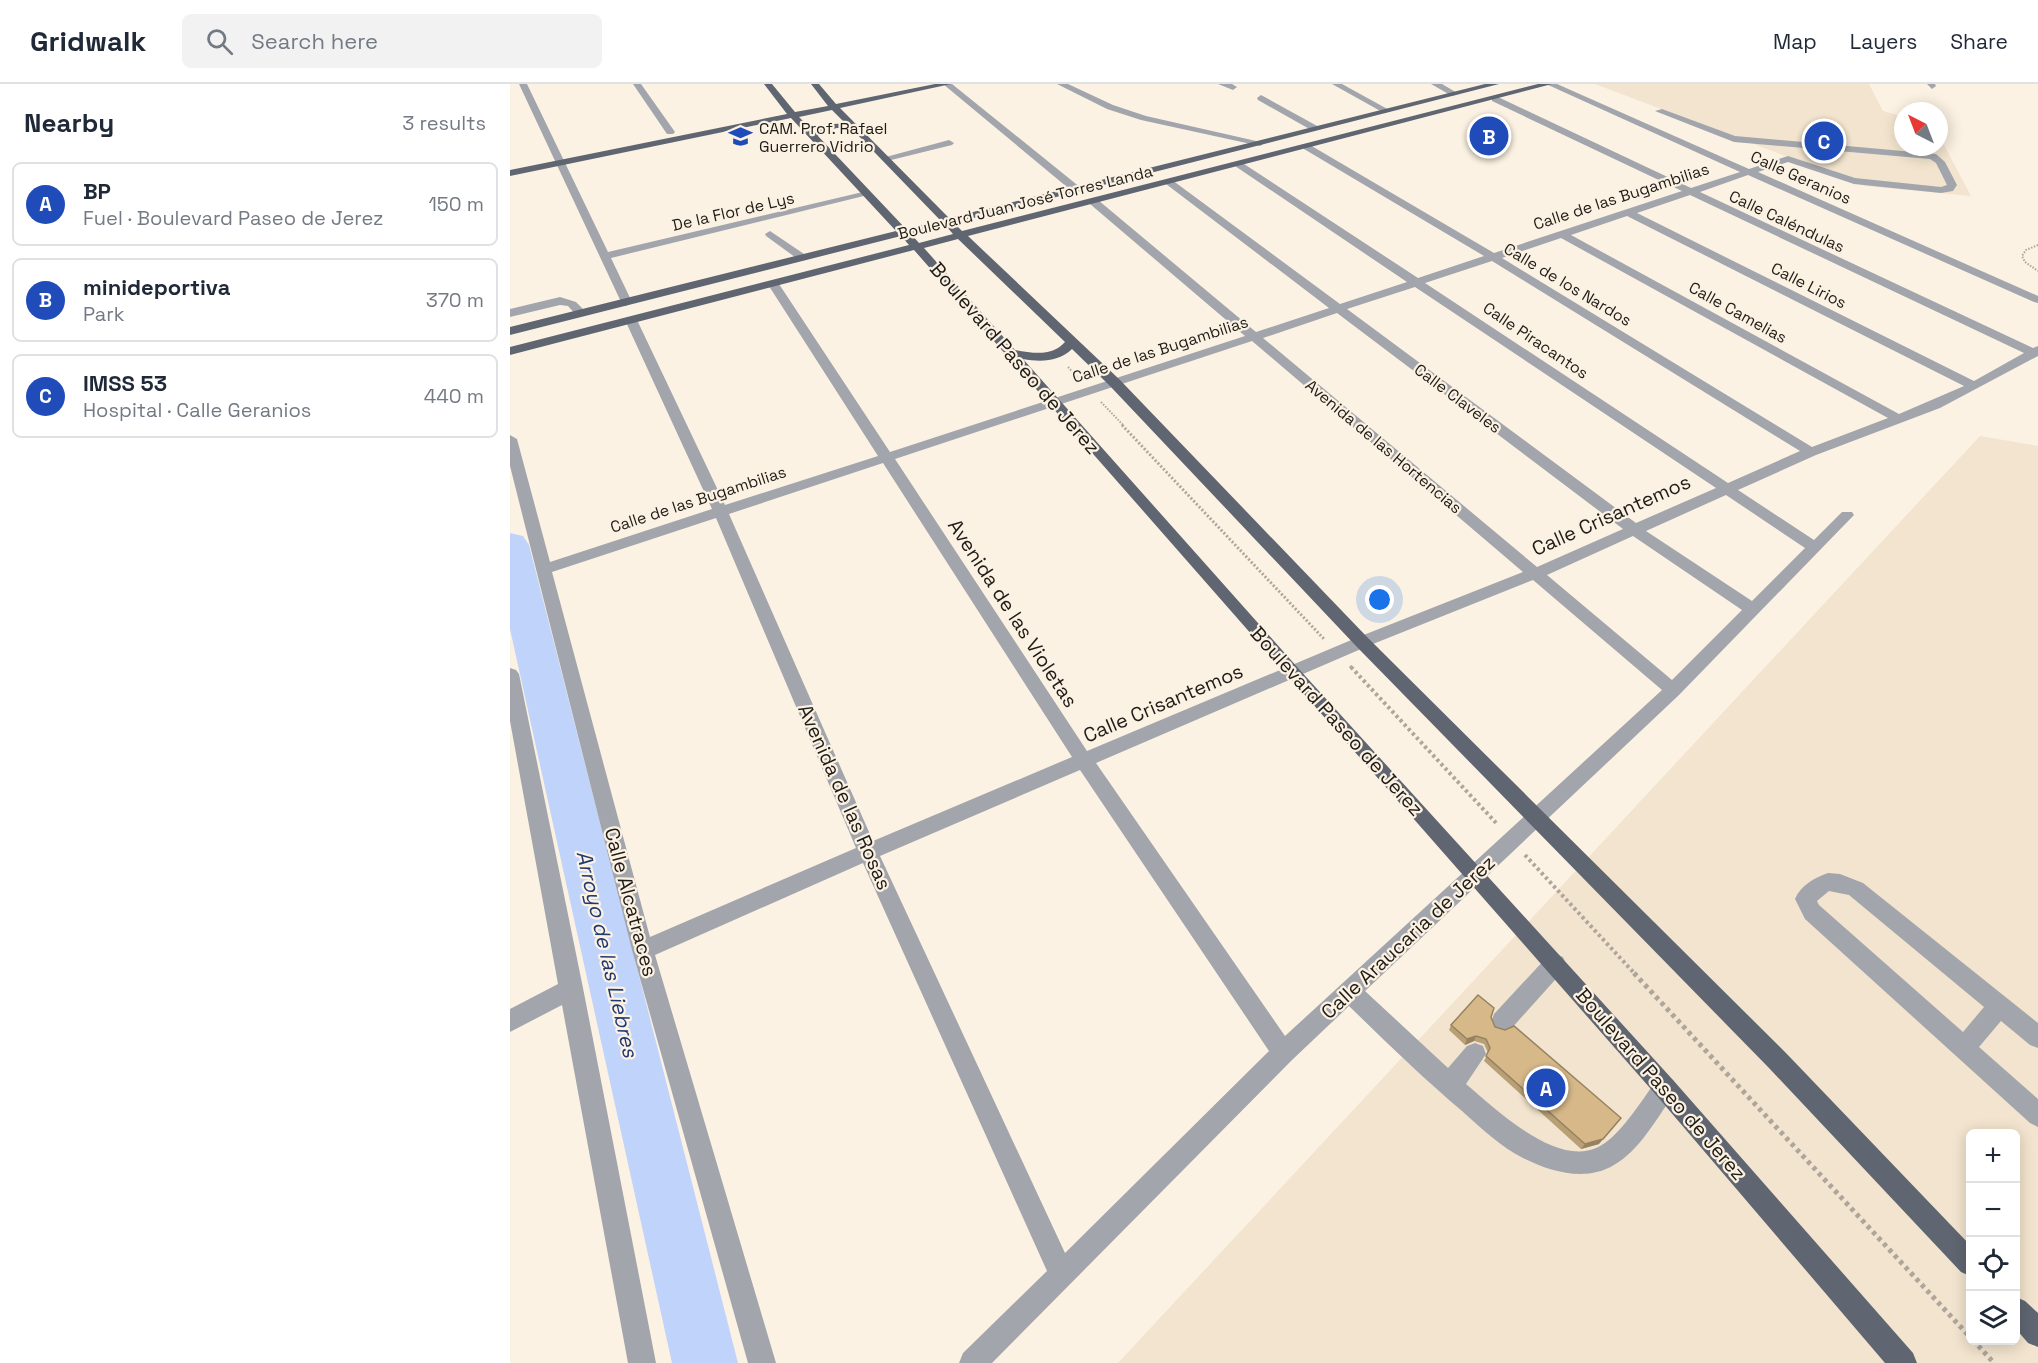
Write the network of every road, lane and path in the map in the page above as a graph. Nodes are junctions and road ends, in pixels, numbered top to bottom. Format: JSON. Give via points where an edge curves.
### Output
{"nodes":[{"id":1,"x":523,"y":84,"type":"edge"},
{"id":2,"x":638,"y":84,"type":"edge"},
{"id":3,"x":768,"y":84,"type":"edge"},
{"id":4,"x":815,"y":84,"type":"edge"},
{"id":5,"x":914,"y":84,"type":"edge"},
{"id":6,"x":947,"y":84,"type":"edge"},
{"id":7,"x":1061,"y":84,"type":"edge"},
{"id":8,"x":1222,"y":84,"type":"edge"},
{"id":9,"x":1336,"y":84,"type":"edge"},
{"id":10,"x":1435,"y":84,"type":"edge"},
{"id":11,"x":1495,"y":84,"type":"edge"},
{"id":12,"x":1549,"y":84,"type":"edge"},
{"id":13,"x":1233,"y":87,"type":"dead end"},
{"id":14,"x":1455,"y":94,"type":"junction"},
{"id":15,"x":1261,"y":98,"type":"dead end"},
{"id":16,"x":1495,"y":99,"type":"junction"},
{"id":17,"x":831,"y":104,"type":"junction"},
{"id":18,"x":1387,"y":111,"type":"junction"},
{"id":19,"x":1659,"y":111,"type":"dead end"},
{"id":20,"x":790,"y":112,"type":"junction"},
{"id":21,"x":855,"y":126,"type":"junction"},
{"id":22,"x":1316,"y":129,"type":"junction"},
{"id":23,"x":670,"y":132,"type":"junction"},
{"id":24,"x":813,"y":136,"type":"junction"},
{"id":25,"x":1734,"y":139,"type":"junction"},
{"id":26,"x":950,"y":143,"type":"dead end"},
{"id":27,"x":1260,"y":143,"type":"junction"},
{"id":28,"x":1307,"y":147,"type":"junction"},
{"id":29,"x":886,"y":158,"type":"junction"},
{"id":30,"x":559,"y":159,"type":"junction"},
{"id":31,"x":1788,"y":159,"type":"junction"},
{"id":32,"x":510,"y":164,"type":"edge"},
{"id":33,"x":1238,"y":164,"type":"junction"},
{"id":34,"x":1752,"y":171,"type":"junction"},
{"id":35,"x":510,"y":173,"type":"edge"},
{"id":36,"x":1169,"y":182,"type":"junction"},
{"id":37,"x":1077,"y":190,"type":"junction"},
{"id":38,"x":1691,"y":193,"type":"junction"},
{"id":39,"x":867,"y":194,"type":"junction"},
{"id":40,"x":1094,"y":202,"type":"junction"},
{"id":41,"x":1629,"y":213,"type":"junction"},
{"id":42,"x":948,"y":222,"type":"junction"},
{"id":43,"x":904,"y":233,"type":"junction"},
{"id":44,"x":770,"y":234,"type":"dead end"},
{"id":45,"x":960,"y":235,"type":"junction"},
{"id":46,"x":1564,"y":235,"type":"junction"},
{"id":47,"x":2038,"y":245,"type":"edge"},
{"id":48,"x":917,"y":246,"type":"junction"},
{"id":49,"x":606,"y":256,"type":"junction"},
{"id":50,"x":1492,"y":257,"type":"junction"},
{"id":51,"x":803,"y":258,"type":"junction"},
{"id":52,"x":2038,"y":271,"type":"edge"},
{"id":53,"x":1416,"y":282,"type":"junction"},
{"id":54,"x":773,"y":283,"type":"junction"},
{"id":55,"x":2038,"y":300,"type":"edge"},
{"id":56,"x":1339,"y":309,"type":"junction"},
{"id":57,"x":628,"y":311,"type":"junction"},
{"id":58,"x":510,"y":313,"type":"edge"},
{"id":59,"x":581,"y":313,"type":"junction"},
{"id":60,"x":510,"y":331,"type":"edge"},
{"id":61,"x":1255,"y":337,"type":"junction"},
{"id":62,"x":1071,"y":342,"type":"junction"},
{"id":63,"x":510,"y":351,"type":"edge"},
{"id":64,"x":2036,"y":352,"type":"edge"},
{"id":65,"x":1010,"y":353,"type":"junction"},
{"id":66,"x":1056,"y":354,"type":"junction"},
{"id":67,"x":1115,"y":383,"type":"junction"},
{"id":68,"x":1974,"y":386,"type":"junction"},
{"id":69,"x":1091,"y":391,"type":"junction"},
{"id":70,"x":1054,"y":404,"type":"junction"},
{"id":71,"x":1897,"y":418,"type":"junction"},
{"id":72,"x":510,"y":439,"type":"edge"},
{"id":73,"x":1810,"y":452,"type":"junction"},
{"id":74,"x":886,"y":457,"type":"junction"},
{"id":75,"x":1726,"y":488,"type":"junction"},
{"id":76,"x":720,"y":511,"type":"junction"},
{"id":77,"x":1846,"y":515,"type":"dead end"},
{"id":78,"x":1633,"y":529,"type":"junction"},
{"id":79,"x":1814,"y":547,"type":"junction"},
{"id":80,"x":544,"y":569,"type":"junction"},
{"id":81,"x":1534,"y":574,"type":"junction"},
{"id":82,"x":1752,"y":609,"type":"junction"},
{"id":83,"x":1362,"y":642,"type":"junction"},
{"id":84,"x":1337,"y":653,"type":"junction"},
{"id":85,"x":1292,"y":672,"type":"junction"},
{"id":86,"x":510,"y":674,"type":"edge"},
{"id":87,"x":1674,"y":690,"type":"junction"},
{"id":88,"x":1084,"y":761,"type":"junction"},
{"id":89,"x":1536,"y":819,"type":"junction"},
{"id":90,"x":1513,"y":841,"type":"junction"},
{"id":91,"x":868,"y":852,"type":"junction"},
{"id":92,"x":1474,"y":874,"type":"junction"},
{"id":93,"x":643,"y":950,"type":"junction"},
{"id":94,"x":1555,"y":964,"type":"junction"},
{"id":95,"x":572,"y":988,"type":"junction"},
{"id":96,"x":1348,"y":990,"type":"junction"},
{"id":97,"x":2000,"y":1005,"type":"junction"},
{"id":98,"x":510,"y":1021,"type":"edge"},
{"id":99,"x":1502,"y":1022,"type":"dead end"},
{"id":100,"x":2038,"y":1037,"type":"edge"},
{"id":101,"x":1964,"y":1048,"type":"junction"},
{"id":102,"x":1283,"y":1053,"type":"junction"},
{"id":103,"x":1475,"y":1054,"type":"dead end"},
{"id":104,"x":1449,"y":1086,"type":"junction"},
{"id":105,"x":1665,"y":1088,"type":"junction"},
{"id":106,"x":2038,"y":1115,"type":"edge"},
{"id":107,"x":1966,"y":1258,"type":"edge"},
{"id":108,"x":1061,"y":1273,"type":"junction"},
{"id":109,"x":2020,"y":1314,"type":"edge"},
{"id":110,"x":1966,"y":1332,"type":"edge"},
{"id":111,"x":2038,"y":1333,"type":"edge"},
{"id":112,"x":1978,"y":1345,"type":"edge"},
{"id":113,"x":642,"y":1363,"type":"edge"},
{"id":114,"x":762,"y":1363,"type":"edge"},
{"id":115,"x":973,"y":1363,"type":"edge"},
{"id":116,"x":1903,"y":1363,"type":"edge"},
{"id":117,"x":1994,"y":1363,"type":"edge"}],
"edges":[{"from":1,"to":30,"type":"street","name":"Avenida de las Rosas"},
{"from":2,"to":23,"type":"street"},
{"from":3,"to":20,"type":"main road","name":"Boulevard Paseo de Jerez"},
{"from":4,"to":17,"type":"main road","name":"Boulevard Paseo de Jerez"},
{"from":5,"to":17,"type":"main road"},
{"from":6,"to":17,"type":"main road"},
{"from":6,"to":37,"type":"street"},
{"from":7,"to":27,"type":"street","via":[[1144,118]]},
{"from":8,"to":13,"type":"street"},
{"from":9,"to":18,"type":"street"},
{"from":10,"to":14,"type":"street"},
{"from":11,"to":14,"type":"main road","name":"Boulevard Juan José Torres Landa"},
{"from":12,"to":16,"type":"main road","name":"Boulevard Juan José Torres Landa"},
{"from":12,"to":34,"type":"street","name":"Calle Geranios"},
{"from":14,"to":18,"type":"main road","name":"Boulevard Juan José Torres Landa"},
{"from":15,"to":22,"type":"street"},
{"from":16,"to":28,"type":"main road","name":"Boulevard Juan José Torres Landa"},
{"from":16,"to":38,"type":"street","name":"Calle Caléndulas"},
{"from":17,"to":20,"type":"main road"},
{"from":17,"to":21,"type":"main road","name":"Boulevard Paseo de Jerez"},
{"from":18,"to":22,"type":"main road","name":"Boulevard Juan José Torres Landa"},
{"from":19,"to":25,"type":"street"},
{"from":20,"to":23,"type":"main road"},
{"from":20,"to":24,"type":"main road","name":"Boulevard Paseo de Jerez"},
{"from":20,"to":30,"type":"main road"},
{"from":21,"to":24,"type":"main road","via":[[831,126]]},
{"from":21,"to":29,"type":"main road","name":"Boulevard Paseo de Jerez"},
{"from":22,"to":27,"type":"main road","name":"Boulevard Juan José Torres Landa"},
{"from":23,"to":30,"type":"main road"},
{"from":24,"to":39,"type":"main road","name":"Boulevard Paseo de Jerez"},
{"from":25,"to":31,"type":"street"},
{"from":25,"to":31,"type":"street","via":[[1927,155],[1940,162],[1952,185],[1941,190],[1866,183]]},
{"from":26,"to":29,"type":"street"},
{"from":27,"to":37,"type":"main road","name":"Boulevard Juan José Torres Landa"},
{"from":28,"to":33,"type":"main road","name":"Boulevard Juan José Torres Landa"},
{"from":28,"to":50,"type":"street","name":"Calle de los Nardos"},
{"from":29,"to":42,"type":"main road","name":"Boulevard Paseo de Jerez"},
{"from":30,"to":32,"type":"main road"},
{"from":30,"to":35,"type":"main road"},
{"from":30,"to":49,"type":"street","name":"Avenida de las Rosas"},
{"from":31,"to":34,"type":"street","name":"Calle de las Bugambilias"},
{"from":33,"to":36,"type":"main road","name":"Boulevard Juan José Torres Landa"},
{"from":33,"to":53,"type":"street","name":"Calle Piracantos"},
{"from":34,"to":38,"type":"street","name":"Calle de las Bugambilias"},
{"from":34,"to":55,"type":"street","name":"Calle Geranios"},
{"from":36,"to":40,"type":"main road","name":"Boulevard Juan José Torres Landa"},
{"from":36,"to":56,"type":"street","name":"Calle Claveles"},
{"from":37,"to":42,"type":"main road","name":"Boulevard Juan José Torres Landa"},
{"from":38,"to":41,"type":"street","name":"Calle de las Bugambilias"},
{"from":38,"to":64,"type":"street","name":"Calle Caléndulas"},
{"from":39,"to":43,"type":"main road","name":"Boulevard Paseo de Jerez"},
{"from":39,"to":49,"type":"street","name":"De la Flor de Lys"},
{"from":40,"to":45,"type":"main road","name":"Boulevard Juan José Torres Landa"},
{"from":40,"to":61,"type":"street","name":"Avenida de las Hortencias"},
{"from":41,"to":46,"type":"street","name":"Calle de las Bugambilias"},
{"from":41,"to":68,"type":"street","name":"Calle Lirios"},
{"from":42,"to":43,"type":"main road","name":"Boulevard Juan José Torres Landa"},
{"from":42,"to":45,"type":"main road","name":"Boulevard Paseo de Jerez"},
{"from":43,"to":48,"type":"main road","name":"Boulevard Paseo de Jerez"},
{"from":43,"to":51,"type":"main road","name":"Boulevard Juan José Torres Landa"},
{"from":44,"to":51,"type":"street"},
{"from":45,"to":48,"type":"main road","name":"Boulevard Juan José Torres Landa"},
{"from":45,"to":62,"type":"main road","name":"Boulevard Paseo de Jerez"},
{"from":46,"to":50,"type":"street","name":"Calle de las Bugambilias"},
{"from":46,"to":71,"type":"street","name":"Calle Camelias"},
{"from":47,"to":52,"type":"path","via":[[2022,256]]},
{"from":48,"to":54,"type":"main road","name":"Boulevard Juan José Torres Landa"},
{"from":48,"to":65,"type":"main road","name":"Boulevard Paseo de Jerez"},
{"from":49,"to":57,"type":"street","name":"Avenida de las Rosas"},
{"from":50,"to":53,"type":"street","name":"Calle de las Bugambilias"},
{"from":50,"to":73,"type":"street","name":"Calle de los Nardos"},
{"from":51,"to":57,"type":"main road","name":"Boulevard Juan José Torres Landa"},
{"from":53,"to":56,"type":"street","name":"Calle de las Bugambilias"},
{"from":53,"to":75,"type":"street","name":"Calle Piracantos"},
{"from":54,"to":57,"type":"main road","name":"Boulevard Juan José Torres Landa"},
{"from":54,"to":74,"type":"street","name":"Avenida de las Violetas"},
{"from":56,"to":61,"type":"street","name":"Calle de las Bugambilias"},
{"from":56,"to":78,"type":"street","name":"Calle Claveles"},
{"from":57,"to":59,"type":"main road","name":"Boulevard Juan José Torres Landa"},
{"from":57,"to":63,"type":"main road","name":"Boulevard Juan José Torres Landa"},
{"from":57,"to":76,"type":"street","name":"Avenida de las Rosas"},
{"from":58,"to":59,"type":"street","via":[[560,301],[572,304]]},
{"from":59,"to":60,"type":"main road","name":"Boulevard Juan José Torres Landa"},
{"from":61,"to":67,"type":"street","name":"Calle de las Bugambilias"},
{"from":61,"to":81,"type":"street","name":"Avenida de las Hortencias"},
{"from":62,"to":66,"type":"main road"},
{"from":62,"to":67,"type":"main road","name":"Boulevard Paseo de Jerez"},
{"from":64,"to":68,"type":"street"},
{"from":65,"to":66,"type":"main road","via":[[1040,357]]},
{"from":65,"to":70,"type":"main road","name":"Boulevard Paseo de Jerez"},
{"from":66,"to":69,"type":"path"},
{"from":67,"to":69,"type":"street","name":"Calle de las Bugambilias"},
{"from":67,"to":83,"type":"main road","name":"Boulevard Paseo de Jerez"},
{"from":68,"to":71,"type":"street","name":"Calle Crisantemos"},
{"from":69,"to":70,"type":"street","name":"Calle de las Bugambilias"},
{"from":69,"to":84,"type":"path"},
{"from":70,"to":74,"type":"street","name":"Calle de las Bugambilias"},
{"from":70,"to":85,"type":"main road","name":"Boulevard Paseo de Jerez"},
{"from":71,"to":73,"type":"street","name":"Calle Crisantemos"},
{"from":72,"to":80,"type":"street","name":"Calle Alcatraces"},
{"from":73,"to":75,"type":"street","name":"Calle Crisantemos"},
{"from":74,"to":76,"type":"street","name":"Calle de las Bugambilias"},
{"from":74,"to":88,"type":"street","name":"Avenida de las Violetas"},
{"from":75,"to":78,"type":"street","name":"Calle Crisantemos"},
{"from":75,"to":79,"type":"street","name":"Calle Piracantos"},
{"from":76,"to":80,"type":"street","name":"Calle de las Bugambilias"},
{"from":76,"to":91,"type":"street","name":"Avenida de las Rosas"},
{"from":77,"to":79,"type":"street","name":"Calle Araucaria de Jerez"},
{"from":78,"to":81,"type":"street","name":"Calle Crisantemos"},
{"from":78,"to":82,"type":"street","name":"Calle Claveles"},
{"from":79,"to":82,"type":"street","name":"Calle Araucaria de Jerez"},
{"from":80,"to":93,"type":"street","name":"Calle Alcatraces"},
{"from":81,"to":83,"type":"street","name":"Calle Crisantemos"},
{"from":81,"to":87,"type":"street","name":"Avenida de las Hortencias"},
{"from":82,"to":87,"type":"street","name":"Calle Araucaria de Jerez"},
{"from":83,"to":84,"type":"street","name":"Calle Crisantemos"},
{"from":83,"to":89,"type":"main road","name":"Boulevard Paseo de Jerez"},
{"from":84,"to":85,"type":"street","name":"Calle Crisantemos"},
{"from":84,"to":90,"type":"path"},
{"from":85,"to":88,"type":"street","name":"Calle Crisantemos"},
{"from":85,"to":92,"type":"main road","name":"Boulevard Paseo de Jerez"},
{"from":86,"to":95,"type":"street"},
{"from":87,"to":89,"type":"street","name":"Calle Araucaria de Jerez"},
{"from":88,"to":91,"type":"street","name":"Calle Crisantemos"},
{"from":88,"to":102,"type":"street","name":"Avenida de las Violetas"},
{"from":89,"to":90,"type":"street","name":"Calle Araucaria de Jerez"},
{"from":89,"to":107,"type":"main road","name":"Boulevard Paseo de Jerez","via":[[1777,1060]]},
{"from":90,"to":92,"type":"street","name":"Calle Araucaria de Jerez"},
{"from":90,"to":110,"type":"path"},
{"from":91,"to":93,"type":"street","name":"Calle Crisantemos"},
{"from":91,"to":108,"type":"street","name":"Avenida de las Rosas"},
{"from":92,"to":94,"type":"main road","name":"Boulevard Paseo de Jerez"},
{"from":92,"to":96,"type":"street","name":"Calle Araucaria de Jerez"},
{"from":93,"to":114,"type":"street","name":"Calle Alcatraces"},
{"from":94,"to":99,"type":"street"},
{"from":94,"to":105,"type":"main road","name":"Boulevard Paseo de Jerez"},
{"from":95,"to":98,"type":"street"},
{"from":95,"to":113,"type":"street"},
{"from":96,"to":102,"type":"street","name":"Calle Araucaria de Jerez"},
{"from":96,"to":104,"type":"street"},
{"from":97,"to":100,"type":"street"},
{"from":97,"to":101,"type":"street"},
{"from":97,"to":101,"type":"street","via":[[1856,889],[1838,881],[1820,884],[1805,899],[1812,912]]},
{"from":101,"to":106,"type":"street"},
{"from":102,"to":108,"type":"street","name":"Calle Araucaria de Jerez"},
{"from":103,"to":104,"type":"street"},
{"from":104,"to":105,"type":"street","via":[[1531,1149],[1558,1159],[1588,1163],[1605,1157],[1621,1144]]},
{"from":105,"to":116,"type":"main road","name":"Boulevard Paseo de Jerez"},
{"from":108,"to":115,"type":"street","name":"Calle Araucaria de Jerez"},
{"from":109,"to":111,"type":"main road"},
{"from":112,"to":117,"type":"path"}]}
